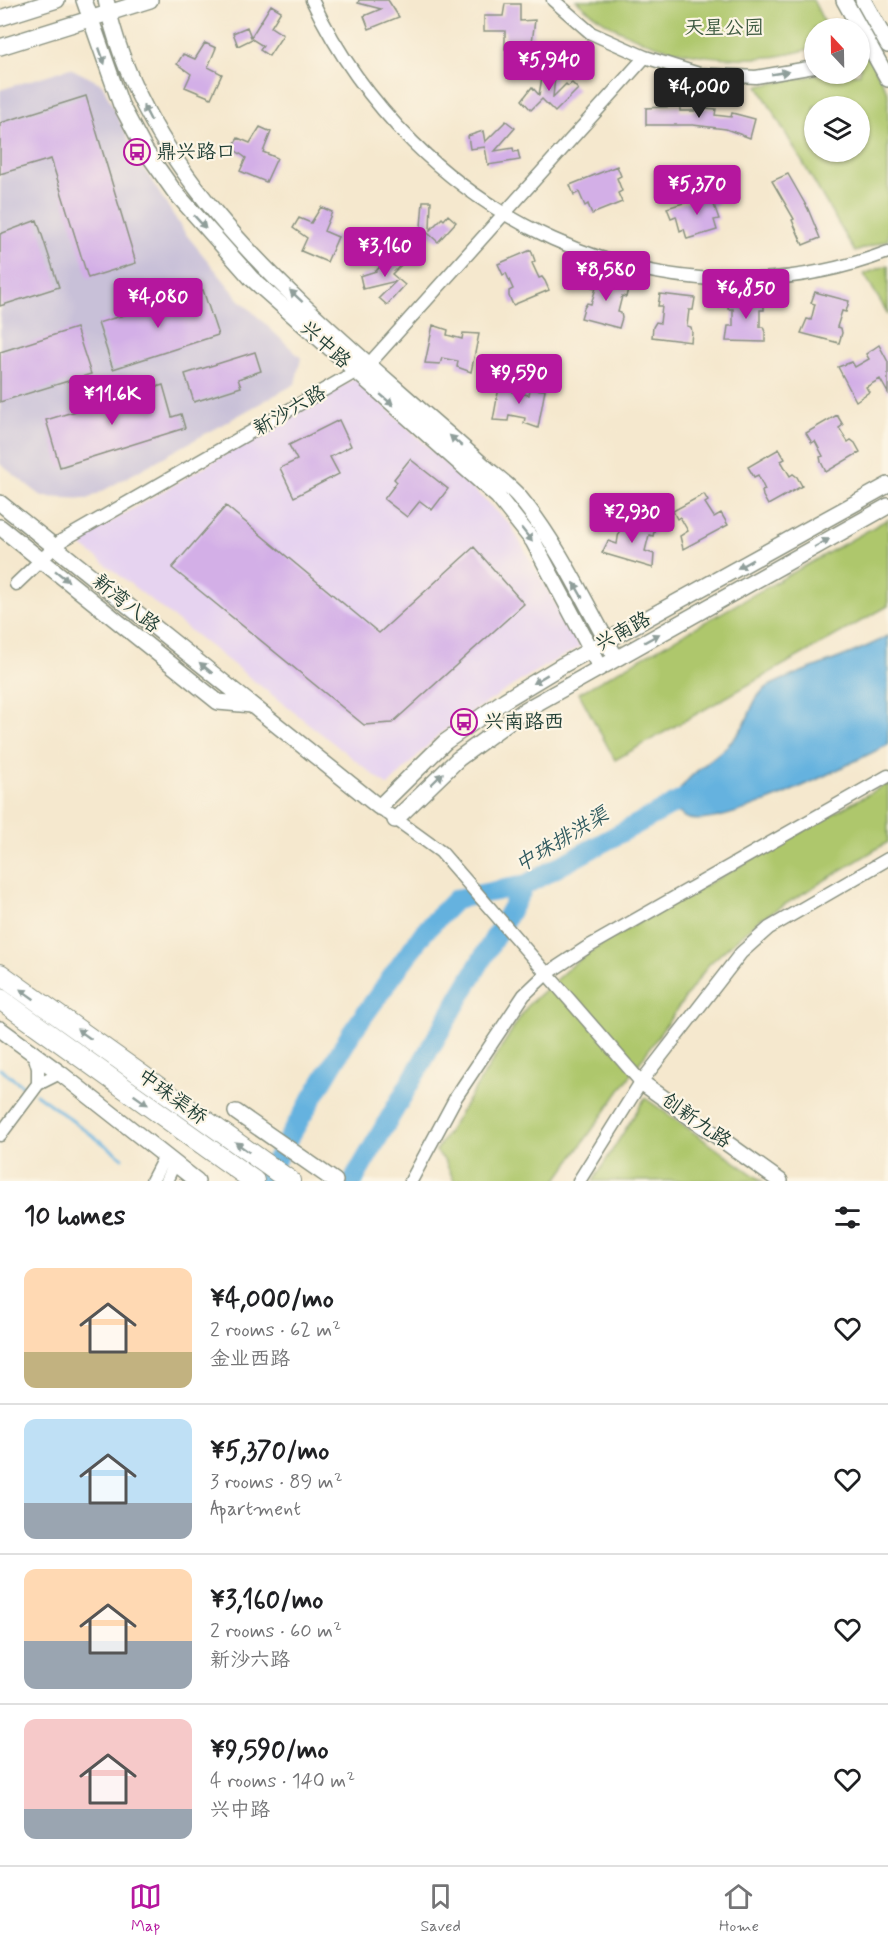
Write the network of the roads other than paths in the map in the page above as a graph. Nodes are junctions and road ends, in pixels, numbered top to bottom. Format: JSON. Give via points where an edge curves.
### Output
{"nodes":[{"id":1,"x":57,"y":0,"type":"edge"},
{"id":2,"x":84,"y":0,"type":"edge"},
{"id":3,"x":150,"y":0,"type":"edge"},
{"id":4,"x":312,"y":0,"type":"edge"},
{"id":5,"x":553,"y":0,"type":"edge"},
{"id":6,"x":843,"y":0,"type":"edge"},
{"id":7,"x":863,"y":0,"type":"edge"},
{"id":8,"x":108,"y":6,"type":"edge"},
{"id":9,"x":0,"y":18,"type":"edge"},
{"id":10,"x":90,"y":18,"type":"junction"},
{"id":11,"x":851,"y":18,"type":"edge"},
{"id":12,"x":887,"y":42,"type":"edge"},
{"id":13,"x":0,"y":47,"type":"edge"},
{"id":14,"x":870,"y":47,"type":"edge"},
{"id":15,"x":870,"y":56,"type":"edge"},
{"id":16,"x":645,"y":57,"type":"junction"},
{"id":17,"x":804,"y":69,"type":"edge"},
{"id":18,"x":888,"y":79,"type":"edge"},
{"id":19,"x":503,"y":214,"type":"junction"},
{"id":20,"x":888,"y":252,"type":"edge"},
{"id":21,"x":362,"y":369,"type":"junction"},
{"id":22,"x":888,"y":485,"type":"edge"},
{"id":23,"x":0,"y":502,"type":"edge"},
{"id":24,"x":888,"y":506,"type":"edge"},
{"id":25,"x":0,"y":527,"type":"edge"},
{"id":26,"x":55,"y":546,"type":"junction"},
{"id":27,"x":41,"y":560,"type":"junction"},
{"id":28,"x":16,"y":584,"type":"dead end"},
{"id":29,"x":606,"y":641,"type":"junction"},
{"id":30,"x":591,"y":650,"type":"junction"},
{"id":31,"x":616,"y":658,"type":"junction"},
{"id":32,"x":600,"y":667,"type":"junction"},
{"id":33,"x":252,"y":705,"type":"junction"},
{"id":34,"x":888,"y":776,"type":"edge"},
{"id":35,"x":380,"y":807,"type":"junction"},
{"id":36,"x":395,"y":820,"type":"junction"},
{"id":37,"x":888,"y":858,"type":"edge"},
{"id":38,"x":0,"y":974,"type":"edge"},
{"id":39,"x":545,"y":975,"type":"junction"},
{"id":40,"x":0,"y":999,"type":"edge"},
{"id":41,"x":0,"y":1029,"type":"edge"},
{"id":42,"x":34,"y":1054,"type":"junction"},
{"id":43,"x":60,"y":1073,"type":"junction"},
{"id":44,"x":641,"y":1082,"type":"junction"},
{"id":45,"x":38,"y":1084,"type":"junction"},
{"id":46,"x":236,"y":1112,"type":"dead end"},
{"id":47,"x":0,"y":1135,"type":"edge"},
{"id":48,"x":169,"y":1160,"type":"junction"},
{"id":49,"x":152,"y":1181,"type":"edge"},
{"id":50,"x":166,"y":1181,"type":"edge"},
{"id":51,"x":197,"y":1181,"type":"edge"},
{"id":52,"x":254,"y":1181,"type":"edge"},
{"id":53,"x":290,"y":1181,"type":"edge"},
{"id":54,"x":335,"y":1181,"type":"edge"},
{"id":55,"x":411,"y":1181,"type":"edge"},
{"id":56,"x":579,"y":1181,"type":"edge"},
{"id":57,"x":780,"y":1181,"type":"edge"}],
"edges":[{"from":1,"to":9,"type":"street"},
{"from":2,"to":10,"type":"street","name":"兴中路"},
{"from":3,"to":8,"type":"street"},
{"from":4,"to":19,"type":"street","via":[[351,69],[389,118],[447,175]]},
{"from":5,"to":16,"type":"street","via":[[591,33]]},
{"from":6,"to":11,"type":"street"},
{"from":7,"to":12,"type":"street"},
{"from":8,"to":10,"type":"street"},
{"from":21,"to":8,"type":"street","name":"兴中路","one_way":true,"via":[[189,180],[138,97]]},
{"from":10,"to":13,"type":"street"},
{"from":10,"to":21,"type":"street","name":"兴中路","one_way":true,"via":[[121,105],[145,150],[174,191],[251,278]]},
{"from":12,"to":14,"type":"street"},
{"from":15,"to":18,"type":"street"},
{"from":16,"to":17,"type":"street","one_way":true,"via":[[699,74],[756,77]]},
{"from":16,"to":19,"type":"street","name":"新沙六路"},
{"from":19,"to":20,"type":"street","via":[[547,238],[599,258],[652,271],[707,278],[763,278],[818,271]]},
{"from":19,"to":21,"type":"street","name":"新沙六路"},
{"from":21,"to":26,"type":"street","name":"新沙六路"},
{"from":29,"to":21,"type":"street","name":"兴中路","one_way":true,"via":[[542,528],[519,496]]},
{"from":21,"to":30,"type":"street","name":"兴中路","one_way":true,"via":[[498,497],[533,541]]},
{"from":22,"to":29,"type":"street","name":"兴南路","one_way":true},
{"from":23,"to":26,"type":"street","name":"新湾八路"},
{"from":31,"to":24,"type":"street","name":"兴南路","one_way":true},
{"from":25,"to":27,"type":"street","name":"新湾八路"},
{"from":26,"to":27,"type":"street","name":"新沙六路"},
{"from":33,"to":26,"type":"street","name":"新湾八路","one_way":true},
{"from":27,"to":28,"type":"street","name":"新沙六路"},
{"from":27,"to":33,"type":"street","name":"新湾八路","one_way":true,"via":[[218,702]]},
{"from":29,"to":30,"type":"street","name":"兴南路"},
{"from":29,"to":31,"type":"street","name":"兴中路"},
{"from":30,"to":32,"type":"street","name":"兴中路"},
{"from":30,"to":35,"type":"street","name":"兴南路","one_way":true,"via":[[536,680],[445,742]]},
{"from":31,"to":32,"type":"street","name":"兴南路"},
{"from":36,"to":32,"type":"street","name":"兴南路","one_way":true,"via":[[480,742],[549,695]]},
{"from":33,"to":35,"type":"street","name":"新湾八路"},
{"from":34,"to":39,"type":"street"},
{"from":35,"to":36,"type":"street"},
{"from":36,"to":39,"type":"street","via":[[441,852]]},
{"from":37,"to":44,"type":"street","via":[[770,928],[748,947]]},
{"from":53,"to":38,"type":"highway","name":"中珠渠桥","one_way":true},
{"from":39,"to":44,"type":"street"},
{"from":39,"to":55,"type":"street","via":[[524,995],[456,1096]]},
{"from":40,"to":52,"type":"highway","name":"中珠渠桥","one_way":true},
{"from":41,"to":42,"type":"street"},
{"from":42,"to":43,"type":"street"},
{"from":42,"to":45,"type":"street"},
{"from":43,"to":45,"type":"street"},
{"from":43,"to":48,"type":"street"},
{"from":44,"to":56,"type":"street"},
{"from":44,"to":57,"type":"street","name":"创新九路"},
{"from":45,"to":47,"type":"street"},
{"from":46,"to":54,"type":"street"},
{"from":48,"to":49,"type":"street"},
{"from":48,"to":50,"type":"street"},
{"from":48,"to":51,"type":"street"}]}
